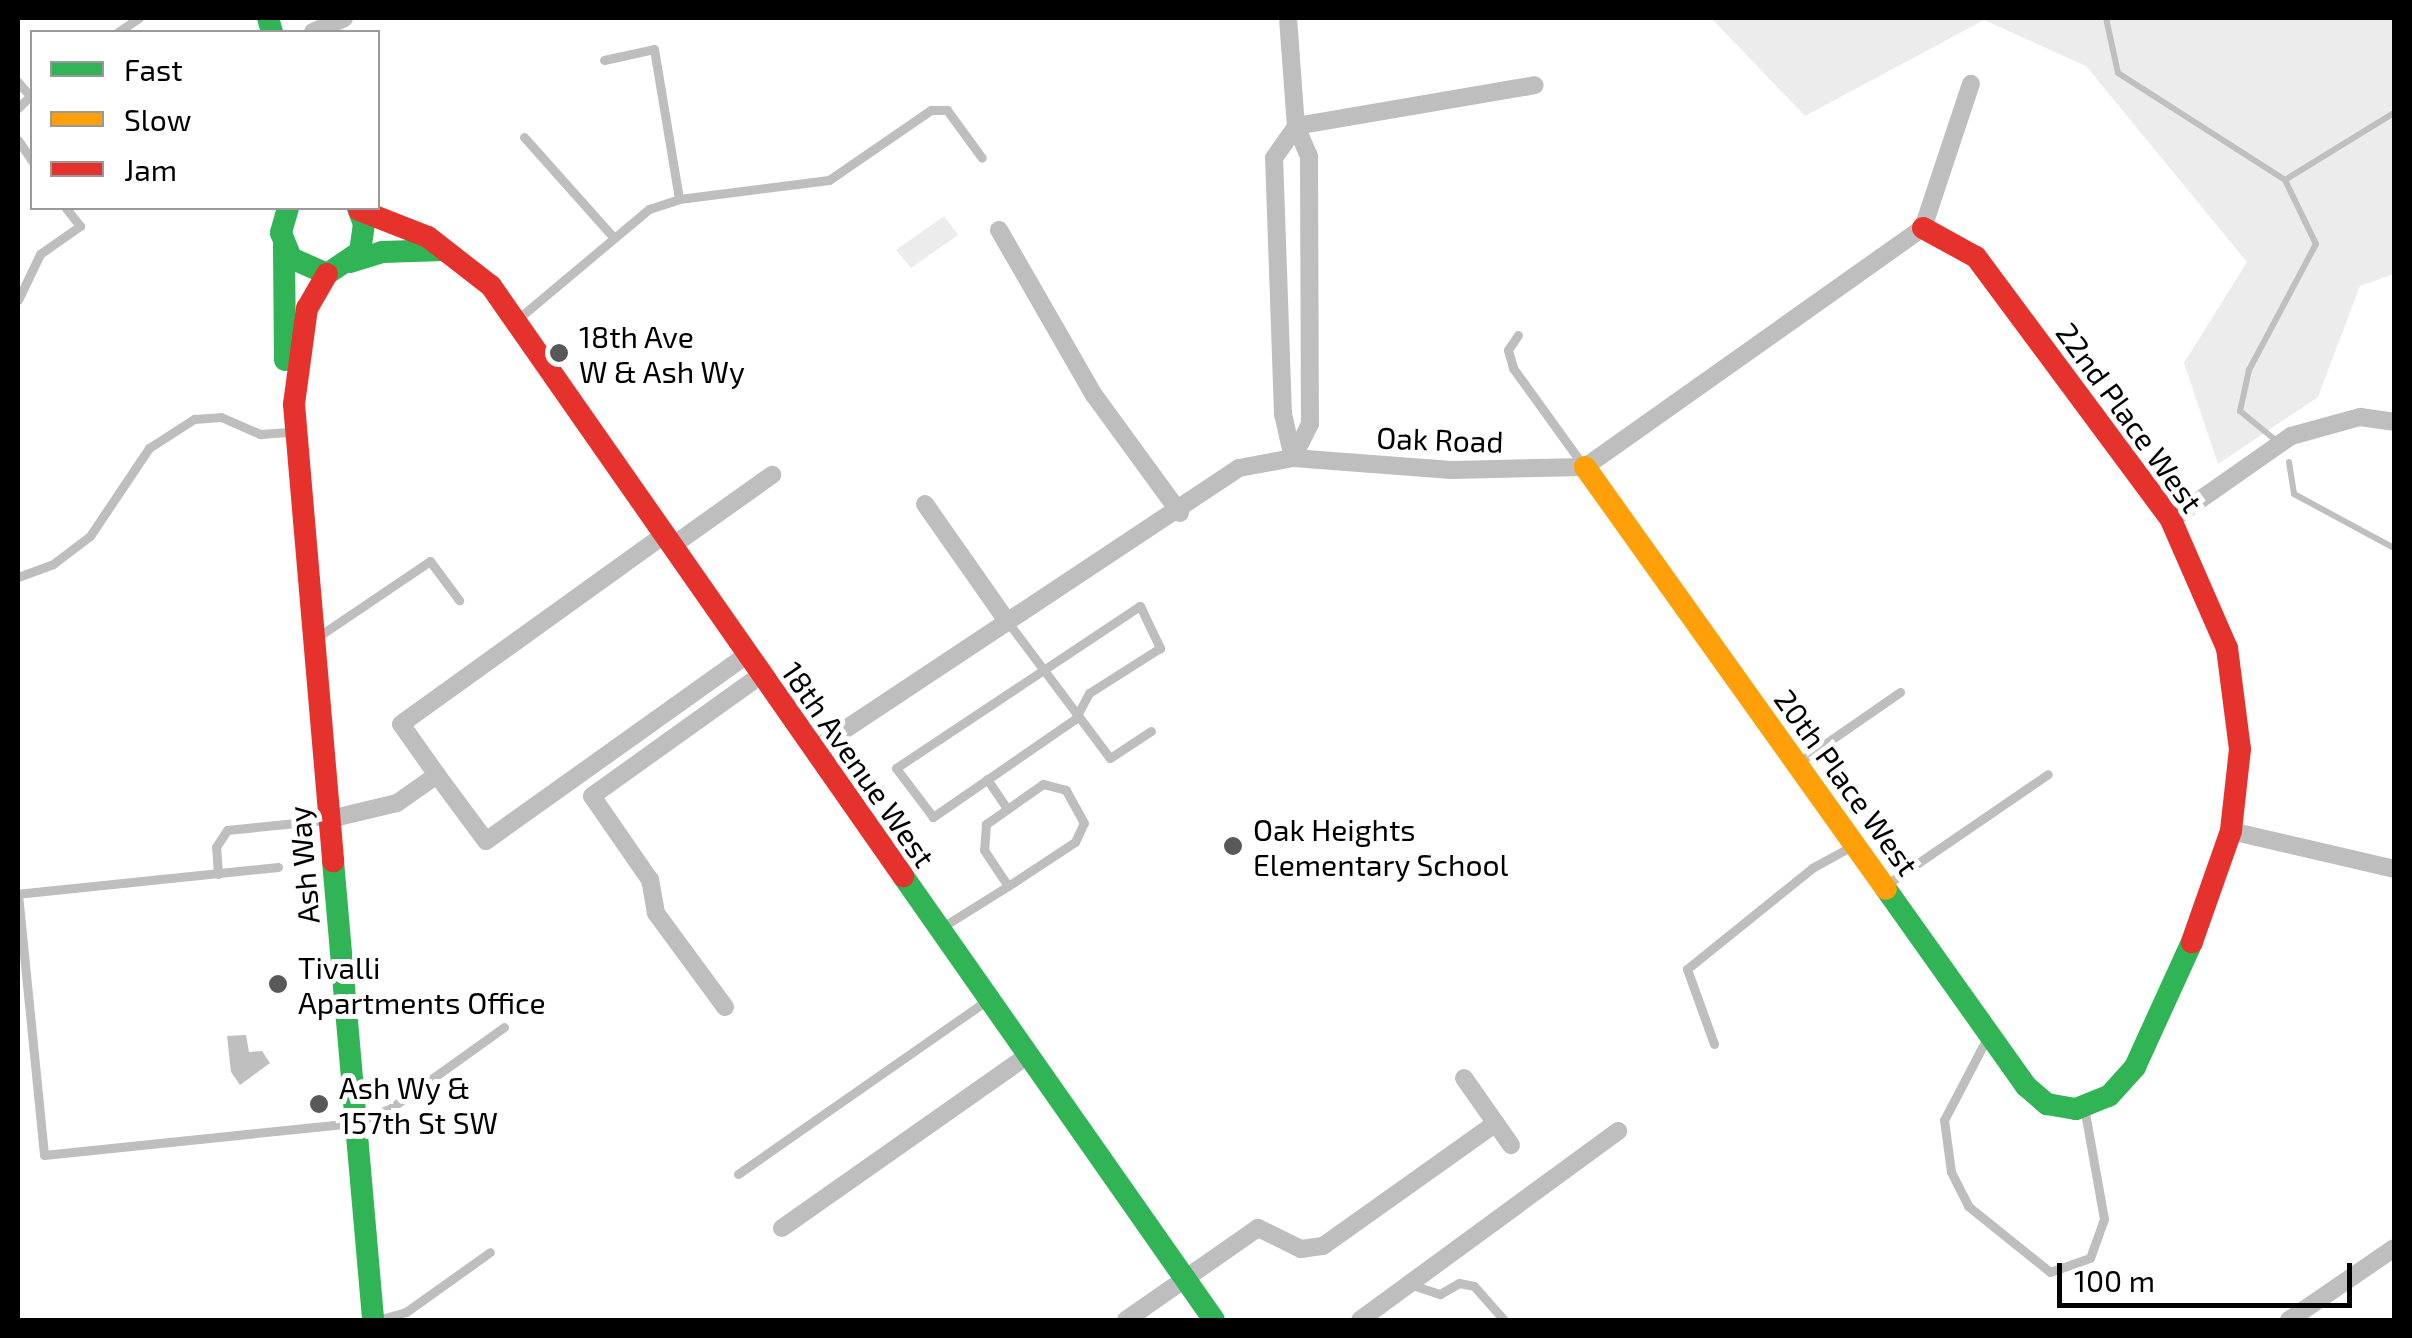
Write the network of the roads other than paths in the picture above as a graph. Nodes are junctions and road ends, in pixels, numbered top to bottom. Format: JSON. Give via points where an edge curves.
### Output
{"nodes":[{"id":1,"x":344,"y":18,"type":"edge"},
{"id":2,"x":1288,"y":18,"type":"edge"},
{"id":3,"x":317,"y":30,"type":"edge"},
{"id":4,"x":604,"y":60,"type":"dead end"},
{"id":5,"x":1971,"y":84,"type":"dead end"},
{"id":6,"x":1535,"y":86,"type":"dead end"},
{"id":7,"x":1296,"y":126,"type":"junction"},
{"id":8,"x":524,"y":137,"type":"dead end"},
{"id":9,"x":982,"y":158,"type":"dead end"},
{"id":10,"x":679,"y":198,"type":"junction"},
{"id":11,"x":68,"y":210,"type":"edge"},
{"id":12,"x":288,"y":210,"type":"edge"},
{"id":13,"x":359,"y":210,"type":"edge"},
{"id":14,"x":361,"y":210,"type":"edge"},
{"id":15,"x":1923,"y":228,"type":"junction"},
{"id":16,"x":999,"y":230,"type":"dead end"},
{"id":17,"x":614,"y":238,"type":"junction"},
{"id":18,"x":284,"y":246,"type":"junction"},
{"id":19,"x":447,"y":250,"type":"junction"},
{"id":20,"x":350,"y":262,"type":"junction"},
{"id":21,"x":328,"y":274,"type":"junction"},
{"id":22,"x":18,"y":300,"type":"edge"},
{"id":23,"x":515,"y":321,"type":"junction"},
{"id":24,"x":1518,"y":335,"type":"dead end"},
{"id":25,"x":294,"y":404,"type":"junction"},
{"id":26,"x":2394,"y":422,"type":"edge"},
{"id":27,"x":296,"y":432,"type":"junction"},
{"id":28,"x":1293,"y":458,"type":"junction"},
{"id":29,"x":1585,"y":468,"type":"junction"},
{"id":30,"x":772,"y":475,"type":"dead end"},
{"id":31,"x":925,"y":504,"type":"dead end"},
{"id":32,"x":1180,"y":513,"type":"junction"},
{"id":33,"x":2172,"y":520,"type":"junction"},
{"id":34,"x":668,"y":540,"type":"junction"},
{"id":35,"x":18,"y":578,"type":"edge"},
{"id":36,"x":459,"y":600,"type":"dead end"},
{"id":37,"x":1007,"y":621,"type":"junction"},
{"id":38,"x":313,"y":640,"type":"junction"},
{"id":39,"x":754,"y":665,"type":"junction"},
{"id":40,"x":1040,"y":670,"type":"junction"},
{"id":41,"x":1900,"y":692,"type":"dead end"},
{"id":42,"x":1075,"y":719,"type":"junction"},
{"id":43,"x":1151,"y":730,"type":"dead end"},
{"id":44,"x":814,"y":750,"type":"junction"},
{"id":45,"x":1797,"y":764,"type":"junction"},
{"id":46,"x":2048,"y":774,"type":"dead end"},
{"id":47,"x":437,"y":776,"type":"junction"},
{"id":48,"x":987,"y":780,"type":"junction"},
{"id":49,"x":1007,"y":809,"type":"junction"},
{"id":50,"x":330,"y":819,"type":"junction"},
{"id":51,"x":2231,"y":831,"type":"junction"},
{"id":52,"x":1854,"y":845,"type":"junction"},
{"id":53,"x":278,"y":867,"type":"dead end"},
{"id":54,"x":2394,"y":870,"type":"edge"},
{"id":55,"x":218,"y":874,"type":"junction"},
{"id":56,"x":1008,"y":886,"type":"junction"},
{"id":57,"x":1884,"y":886,"type":"junction"},
{"id":58,"x":937,"y":930,"type":"junction"},
{"id":59,"x":986,"y":1001,"type":"junction"},
{"id":60,"x":725,"y":1007,"type":"dead end"},
{"id":61,"x":504,"y":1027,"type":"dead end"},
{"id":62,"x":1989,"y":1034,"type":"junction"},
{"id":63,"x":1714,"y":1044,"type":"dead end"},
{"id":64,"x":1025,"y":1057,"type":"junction"},
{"id":65,"x":1464,"y":1078,"type":"dead end"},
{"id":66,"x":2080,"y":1107,"type":"junction"},
{"id":67,"x":356,"y":1123,"type":"junction"},
{"id":68,"x":1496,"y":1123,"type":"junction"},
{"id":69,"x":1618,"y":1131,"type":"dead end"},
{"id":70,"x":1511,"y":1145,"type":"dead end"},
{"id":71,"x":738,"y":1174,"type":"dead end"},
{"id":72,"x":782,"y":1228,"type":"dead end"},
{"id":73,"x":2394,"y":1248,"type":"edge"},
{"id":74,"x":490,"y":1252,"type":"dead end"},
{"id":75,"x":1185,"y":1278,"type":"junction"},
{"id":76,"x":1409,"y":1284,"type":"junction"},
{"id":77,"x":375,"y":1320,"type":"edge"},
{"id":78,"x":1126,"y":1320,"type":"edge"},
{"id":79,"x":1214,"y":1320,"type":"edge"},
{"id":80,"x":1360,"y":1320,"type":"edge"},
{"id":81,"x":1504,"y":1320,"type":"edge"},
{"id":82,"x":2289,"y":1320,"type":"edge"}],
"edges":[{"from":1,"to":3,"type":"street"},
{"from":2,"to":7,"type":"street"},
{"from":4,"to":10,"type":"lane","via":[[654,49]]},
{"from":5,"to":15,"type":"street"},
{"from":6,"to":7,"type":"street"},
{"from":7,"to":28,"type":"street","via":[[1309,156],[1310,424]]},
{"from":7,"to":28,"type":"street","via":[[1274,158],[1283,414]]},
{"from":8,"to":17,"type":"lane"},
{"from":9,"to":10,"type":"lane","via":[[946,110],[931,110],[829,180]]},
{"from":10,"to":17,"type":"lane","via":[[649,209]]},
{"from":11,"to":22,"type":"lane","via":[[80,226],[40,254]]},
{"from":12,"to":18,"type":"street","name":"Ash Way"},
{"from":13,"to":20,"type":"street","via":[[364,238]]},
{"from":14,"to":19,"type":"street","name":"18th Avenue West"},
{"from":15,"to":29,"type":"street"},
{"from":15,"to":33,"type":"street","name":"22nd Place West","via":[[1976,257]]},
{"from":16,"to":32,"type":"street","via":[[1094,395]]},
{"from":17,"to":23,"type":"lane"},
{"from":18,"to":21,"type":"street","via":[[302,268]]},
{"from":18,"to":25,"type":"street","name":"Ash Way","via":[[286,382]]},
{"from":19,"to":20,"type":"street","via":[[382,252]]},
{"from":19,"to":23,"type":"street","name":"18th Avenue West","via":[[480,274]]},
{"from":20,"to":21,"type":"street"},
{"from":21,"to":25,"type":"street","name":"Ash Way","via":[[307,308]]},
{"from":23,"to":34,"type":"street","name":"18th Avenue West"},
{"from":24,"to":29,"type":"lane","via":[[1508,350],[1513,368]]},
{"from":25,"to":27,"type":"street","name":"Ash Way"},
{"from":26,"to":33,"type":"street","via":[[2360,417],[2291,436]]},
{"from":27,"to":35,"type":"lane","via":[[260,434],[221,417],[194,419],[148,448],[90,536],[53,564]]},
{"from":27,"to":38,"type":"street","name":"Ash Way"},
{"from":28,"to":29,"type":"street","name":"Oak Road","via":[[1452,470]]},
{"from":28,"to":32,"type":"street","name":"Oak Road","via":[[1239,468]]},
{"from":29,"to":45,"type":"street","name":"20th Place West"},
{"from":30,"to":34,"type":"street"},
{"from":31,"to":37,"type":"street"},
{"from":32,"to":37,"type":"street","name":"Oak Road"},
{"from":33,"to":51,"type":"street","name":"22nd Place West","via":[[2228,648],[2240,748]]},
{"from":34,"to":39,"type":"street","name":"18th Avenue West"},
{"from":34,"to":47,"type":"street","via":[[401,724]]},
{"from":36,"to":38,"type":"lane","via":[[430,560]]},
{"from":37,"to":40,"type":"lane"},
{"from":37,"to":44,"type":"street","name":"Oak Road"},
{"from":38,"to":50,"type":"street","name":"Ash Way"},
{"from":39,"to":44,"type":"street","name":"18th Avenue West"},
{"from":39,"to":47,"type":"street","via":[[486,841]]},
{"from":39,"to":60,"type":"street","via":[[592,796],[650,880],[656,913]]},
{"from":40,"to":42,"type":"lane"},
{"from":40,"to":42,"type":"lane","via":[[1140,606],[1160,648],[1090,693]]},
{"from":40,"to":48,"type":"lane","via":[[896,768],[933,817]]},
{"from":41,"to":45,"type":"lane"},
{"from":42,"to":43,"type":"lane","via":[[1110,758]]},
{"from":42,"to":48,"type":"lane"},
{"from":44,"to":58,"type":"street","name":"18th Avenue West"},
{"from":45,"to":52,"type":"street","name":"20th Place West"},
{"from":46,"to":57,"type":"lane"},
{"from":47,"to":50,"type":"street","via":[[397,803]]},
{"from":48,"to":49,"type":"lane"},
{"from":49,"to":56,"type":"lane","via":[[986,824],[984,850]]},
{"from":49,"to":56,"type":"lane","via":[[1043,784],[1066,790],[1084,823],[1075,842]]},
{"from":50,"to":55,"type":"lane","via":[[235,826],[220,835]]},
{"from":50,"to":67,"type":"street","name":"Ash Way"},
{"from":51,"to":54,"type":"street"},
{"from":51,"to":66,"type":"street","name":"22nd Place West","via":[[2194,936],[2135,1068],[2109,1096]]},
{"from":52,"to":57,"type":"street","name":"20th Place West"},
{"from":52,"to":63,"type":"lane","via":[[1812,868],[1687,970]]},
{"from":53,"to":55,"type":"lane"},
{"from":55,"to":67,"type":"lane","via":[[18,894],[44,1156]]},
{"from":56,"to":58,"type":"lane"},
{"from":57,"to":62,"type":"street","name":"20th Place West"},
{"from":58,"to":59,"type":"street","name":"18th Avenue West"},
{"from":59,"to":64,"type":"street","name":"18th Avenue West"},
{"from":59,"to":71,"type":"lane"},
{"from":61,"to":67,"type":"lane","via":[[391,1108]]},
{"from":62,"to":66,"type":"street","name":"20th Place West","via":[[2047,1104]]},
{"from":62,"to":66,"type":"lane","via":[[1944,1120],[1950,1172],[1968,1206],[2050,1272],[2090,1258],[2104,1219]]},
{"from":64,"to":72,"type":"street"},
{"from":64,"to":75,"type":"street","name":"18th Avenue West"},
{"from":65,"to":68,"type":"street"},
{"from":67,"to":77,"type":"street","name":"Ash Way"},
{"from":68,"to":70,"type":"street"},
{"from":68,"to":75,"type":"street","via":[[1323,1246],[1301,1249],[1258,1228]]},
{"from":69,"to":76,"type":"street"},
{"from":73,"to":82,"type":"street"},
{"from":74,"to":77,"type":"lane","via":[[406,1312]]},
{"from":75,"to":78,"type":"street"},
{"from":75,"to":79,"type":"street","name":"18th Avenue West"},
{"from":76,"to":80,"type":"street"},
{"from":76,"to":81,"type":"lane","via":[[1440,1294],[1459,1283],[1474,1286]]}]}
